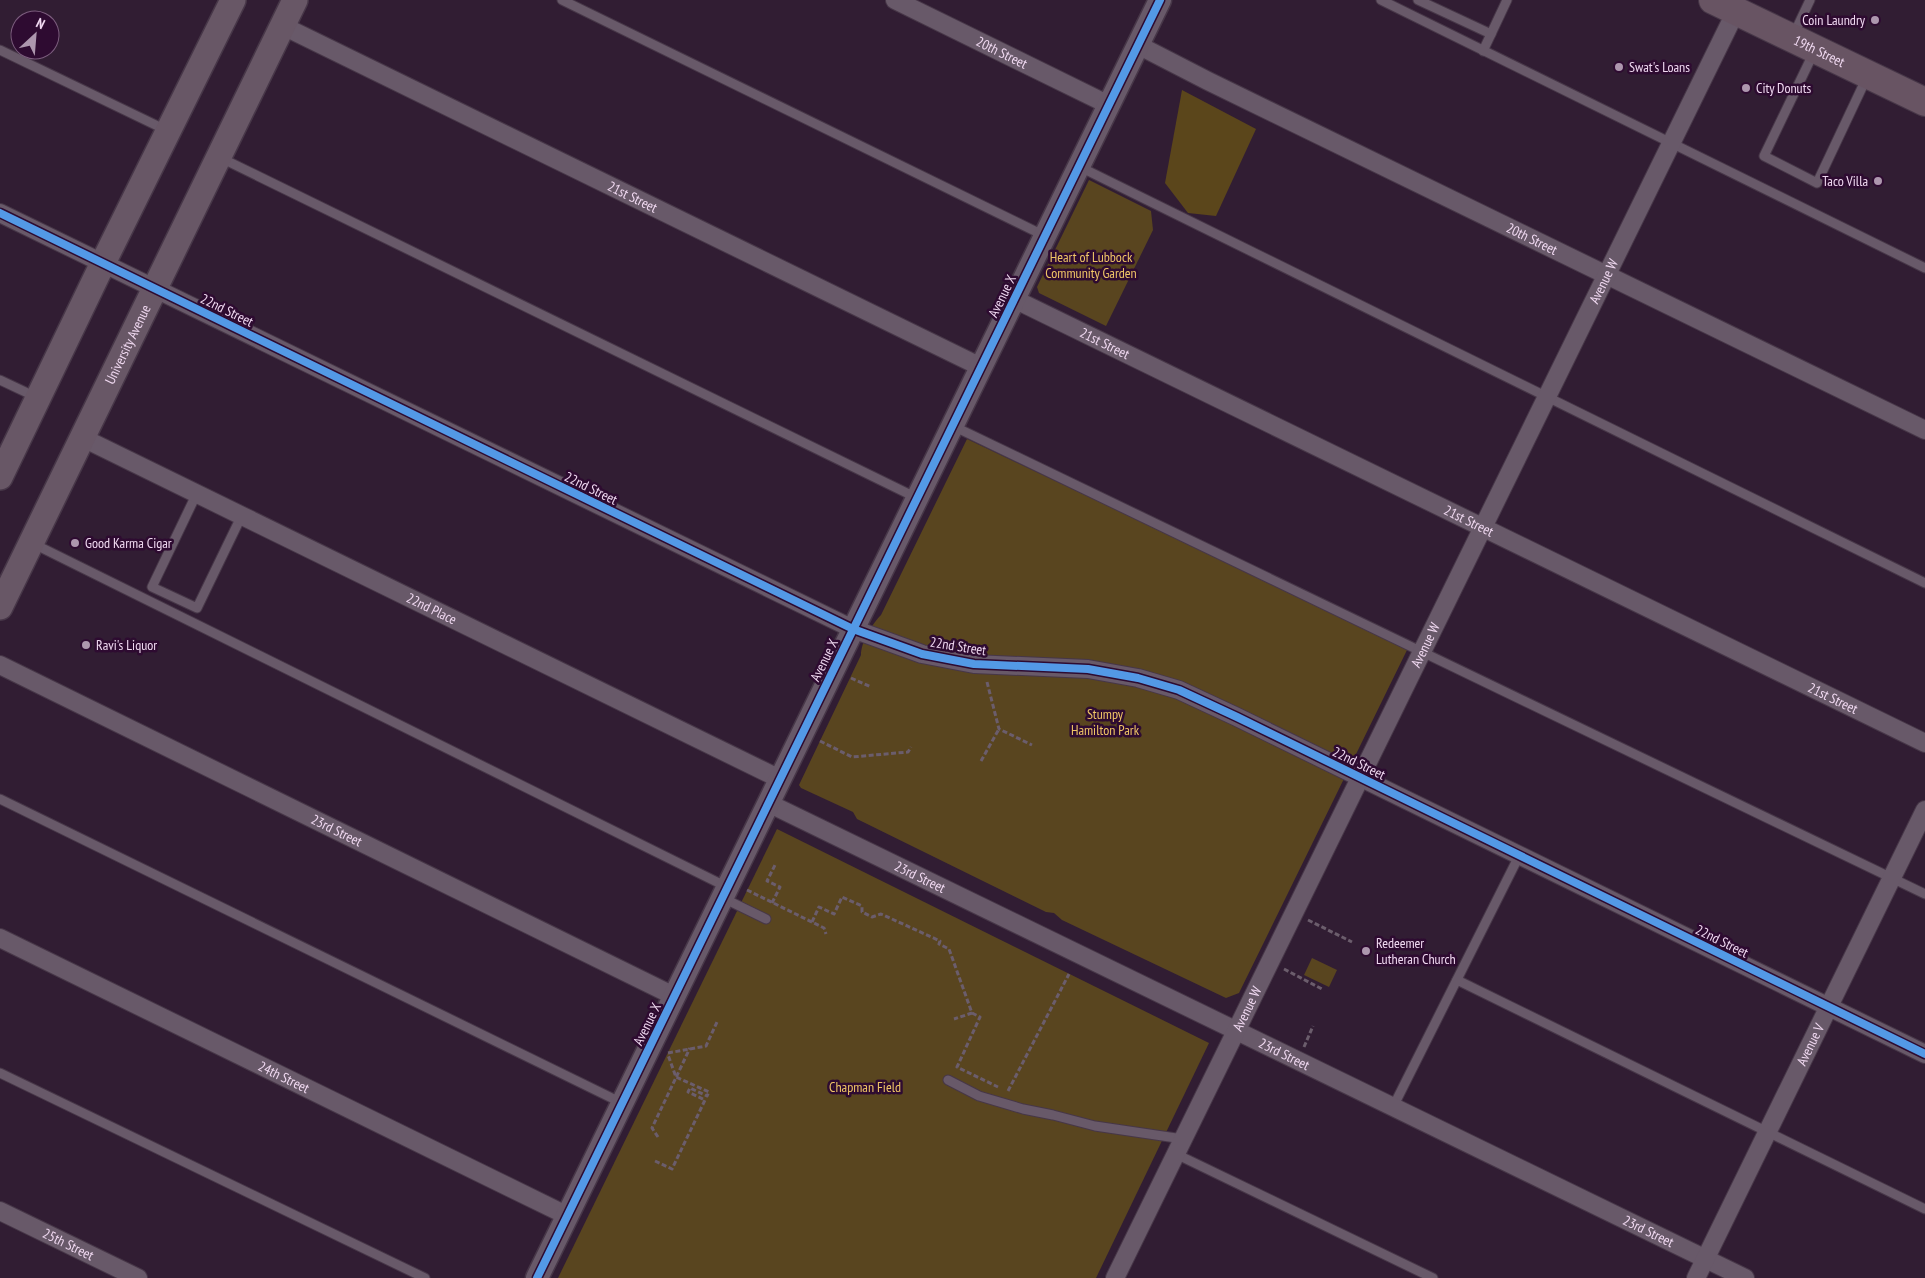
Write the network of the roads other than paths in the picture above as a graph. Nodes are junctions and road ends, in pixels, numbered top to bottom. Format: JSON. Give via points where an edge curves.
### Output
{"nodes":[{"id":1,"x":232,"y":0,"type":"edge"},
{"id":2,"x":296,"y":0,"type":"edge"},
{"id":3,"x":562,"y":0,"type":"edge"},
{"id":4,"x":895,"y":0,"type":"edge"},
{"id":5,"x":1160,"y":0,"type":"edge"},
{"id":6,"x":1381,"y":0,"type":"edge"},
{"id":7,"x":1418,"y":0,"type":"edge"},
{"id":8,"x":1507,"y":0,"type":"edge"},
{"id":9,"x":1810,"y":0,"type":"edge"},
{"id":10,"x":1725,"y":6,"type":"edge"},
{"id":11,"x":284,"y":26,"type":"junction"},
{"id":12,"x":1491,"y":34,"type":"junction"},
{"id":13,"x":1803,"y":44,"type":"junction"},
{"id":14,"x":1138,"y":46,"type":"junction"},
{"id":15,"x":0,"y":50,"type":"edge"},
{"id":16,"x":1483,"y":51,"type":"junction"},
{"id":17,"x":1868,"y":74,"type":"junction"},
{"id":18,"x":1925,"y":102,"type":"edge"},
{"id":19,"x":1109,"y":105,"type":"junction"},
{"id":20,"x":168,"y":131,"type":"junction"},
{"id":21,"x":1671,"y":144,"type":"junction"},
{"id":22,"x":220,"y":158,"type":"junction"},
{"id":23,"x":1079,"y":166,"type":"junction"},
{"id":24,"x":0,"y":213,"type":"edge"},
{"id":25,"x":1045,"y":236,"type":"junction"},
{"id":26,"x":103,"y":263,"type":"junction"},
{"id":27,"x":1925,"y":268,"type":"edge"},
{"id":28,"x":1606,"y":275,"type":"junction"},
{"id":29,"x":156,"y":289,"type":"junction"},
{"id":30,"x":1014,"y":299,"type":"junction"},
{"id":31,"x":981,"y":368,"type":"junction"},
{"id":32,"x":0,"y":380,"type":"edge"},
{"id":33,"x":1546,"y":397,"type":"junction"},
{"id":34,"x":38,"y":398,"type":"junction"},
{"id":35,"x":953,"y":425,"type":"junction"},
{"id":36,"x":1925,"y":430,"type":"edge"},
{"id":37,"x":83,"y":438,"type":"junction"},
{"id":38,"x":0,"y":478,"type":"edge"},
{"id":39,"x":197,"y":493,"type":"junction"},
{"id":40,"x":917,"y":498,"type":"junction"},
{"id":41,"x":242,"y":516,"type":"junction"},
{"id":42,"x":1483,"y":528,"type":"junction"},
{"id":43,"x":31,"y":543,"type":"junction"},
{"id":44,"x":1925,"y":583,"type":"edge"},
{"id":45,"x":0,"y":607,"type":"edge"},
{"id":46,"x":853,"y":629,"type":"junction"},
{"id":47,"x":1422,"y":651,"type":"junction"},
{"id":48,"x":0,"y":665,"type":"edge"},
{"id":49,"x":1925,"y":743,"type":"edge"},
{"id":50,"x":1360,"y":778,"type":"junction"},
{"id":51,"x":780,"y":779,"type":"junction"},
{"id":52,"x":0,"y":799,"type":"edge"},
{"id":53,"x":768,"y":804,"type":"junction"},
{"id":54,"x":1925,"y":810,"type":"edge"},
{"id":55,"x":1519,"y":856,"type":"junction"},
{"id":56,"x":1892,"y":878,"type":"junction"},
{"id":57,"x":732,"y":891,"type":"junction"},
{"id":58,"x":1925,"y":894,"type":"edge"},
{"id":59,"x":766,"y":919,"type":"dead end"},
{"id":60,"x":0,"y":938,"type":"edge"},
{"id":61,"x":1457,"y":980,"type":"junction"},
{"id":62,"x":674,"y":996,"type":"junction"},
{"id":63,"x":1829,"y":1007,"type":"junction"},
{"id":64,"x":1236,"y":1031,"type":"junction"},
{"id":65,"x":1925,"y":1054,"type":"edge"},
{"id":66,"x":0,"y":1073,"type":"edge"},
{"id":67,"x":948,"y":1080,"type":"dead end"},
{"id":68,"x":623,"y":1103,"type":"junction"},
{"id":69,"x":1393,"y":1107,"type":"junction"},
{"id":70,"x":1767,"y":1132,"type":"junction"},
{"id":71,"x":1180,"y":1147,"type":"junction"},
{"id":72,"x":1925,"y":1209,"type":"edge"},
{"id":73,"x":0,"y":1211,"type":"edge"},
{"id":74,"x":568,"y":1216,"type":"junction"},
{"id":75,"x":1705,"y":1259,"type":"junction"},
{"id":76,"x":138,"y":1278,"type":"edge"},
{"id":77,"x":425,"y":1278,"type":"edge"},
{"id":78,"x":537,"y":1278,"type":"edge"},
{"id":79,"x":1115,"y":1278,"type":"edge"},
{"id":80,"x":1433,"y":1278,"type":"edge"},
{"id":81,"x":1696,"y":1278,"type":"edge"},
{"id":82,"x":1745,"y":1278,"type":"edge"}],
"edges":[{"from":1,"to":20,"type":"main road"},
{"from":2,"to":11,"type":"main road","name":"University Avenue"},
{"from":3,"to":25,"type":"lane"},
{"from":4,"to":19,"type":"street","name":"20th Street"},
{"from":5,"to":14,"type":"street","name":"Avenue X"},
{"from":6,"to":16,"type":"lane"},
{"from":7,"to":12,"type":"lane"},
{"from":8,"to":12,"type":"lane"},
{"from":9,"to":13,"type":"lane"},
{"from":10,"to":13,"type":"main road","name":"19th Street"},
{"from":10,"to":21,"type":"street","name":"Avenue W"},
{"from":11,"to":22,"type":"main road","name":"University Avenue"},
{"from":11,"to":31,"type":"street","name":"21st Street"},
{"from":12,"to":16,"type":"lane"},
{"from":13,"to":17,"type":"main road","name":"19th Street"},
{"from":13,"to":17,"type":"lane","via":[[1764,156],[1817,183]]},
{"from":14,"to":19,"type":"street","name":"Avenue X"},
{"from":14,"to":28,"type":"street","name":"20th Street"},
{"from":15,"to":20,"type":"lane"},
{"from":16,"to":21,"type":"lane"},
{"from":17,"to":18,"type":"main road","name":"19th Street"},
{"from":19,"to":23,"type":"street","name":"Avenue X"},
{"from":20,"to":26,"type":"main road"},
{"from":21,"to":27,"type":"lane"},
{"from":21,"to":28,"type":"street","name":"Avenue W"},
{"from":22,"to":29,"type":"main road","name":"University Avenue"},
{"from":22,"to":40,"type":"lane"},
{"from":23,"to":25,"type":"street","name":"Avenue X"},
{"from":23,"to":33,"type":"lane"},
{"from":24,"to":26,"type":"street","name":"22nd Street"},
{"from":25,"to":30,"type":"street","name":"Avenue X"},
{"from":26,"to":29,"type":"street","name":"22nd Street"},
{"from":26,"to":34,"type":"main road"},
{"from":28,"to":33,"type":"street","name":"Avenue W"},
{"from":28,"to":36,"type":"street","name":"20th Street"},
{"from":29,"to":37,"type":"main road","name":"University Avenue"},
{"from":29,"to":46,"type":"street","name":"22nd Street"},
{"from":30,"to":31,"type":"street","name":"Avenue X"},
{"from":30,"to":42,"type":"street","name":"21st Street"},
{"from":31,"to":35,"type":"street","name":"Avenue X"},
{"from":32,"to":34,"type":"lane"},
{"from":33,"to":42,"type":"street","name":"Avenue W"},
{"from":33,"to":44,"type":"lane"},
{"from":34,"to":38,"type":"main road"},
{"from":35,"to":40,"type":"street","name":"Avenue X"},
{"from":35,"to":47,"type":"lane"},
{"from":37,"to":39,"type":"street","name":"22nd Place"},
{"from":37,"to":43,"type":"main road","name":"University Avenue"},
{"from":39,"to":41,"type":"street","name":"22nd Place"},
{"from":39,"to":41,"type":"lane","via":[[152,587],[197,608]]},
{"from":40,"to":46,"type":"street","name":"Avenue X"},
{"from":41,"to":51,"type":"street","name":"22nd Place"},
{"from":42,"to":47,"type":"street","name":"Avenue W"},
{"from":42,"to":49,"type":"street","name":"21st Street"},
{"from":43,"to":45,"type":"main road","name":"University Avenue"},
{"from":43,"to":57,"type":"lane"},
{"from":46,"to":50,"type":"street","name":"22nd Street","via":[[922,654],[974,664],[1088,669],[1179,690]]},
{"from":46,"to":51,"type":"street","name":"Avenue X"},
{"from":47,"to":50,"type":"street","name":"Avenue W"},
{"from":47,"to":56,"type":"lane"},
{"from":48,"to":62,"type":"street","name":"23rd Street"},
{"from":50,"to":55,"type":"street","name":"22nd Street"},
{"from":50,"to":64,"type":"street","name":"Avenue W"},
{"from":51,"to":53,"type":"street","name":"Avenue X"},
{"from":52,"to":68,"type":"lane"},
{"from":53,"to":57,"type":"street","name":"Avenue X"},
{"from":53,"to":64,"type":"street","name":"23rd Street"},
{"from":54,"to":56,"type":"street","name":"Avenue V"},
{"from":55,"to":61,"type":"lane"},
{"from":55,"to":63,"type":"street","name":"22nd Street"},
{"from":56,"to":58,"type":"lane"},
{"from":56,"to":63,"type":"street","name":"Avenue V"},
{"from":57,"to":59,"type":"lane"},
{"from":57,"to":62,"type":"street","name":"Avenue X"},
{"from":60,"to":74,"type":"street","name":"24th Street"},
{"from":61,"to":69,"type":"lane"},
{"from":61,"to":70,"type":"lane"},
{"from":62,"to":68,"type":"street","name":"Avenue X"},
{"from":63,"to":65,"type":"street","name":"22nd Street"},
{"from":63,"to":70,"type":"street","name":"Avenue V"},
{"from":64,"to":69,"type":"street","name":"23rd Street"},
{"from":64,"to":71,"type":"street","name":"Avenue W"},
{"from":66,"to":77,"type":"lane"},
{"from":67,"to":71,"type":"lane","via":[[979,1096],[1023,1109]]},
{"from":68,"to":74,"type":"street","name":"Avenue X"},
{"from":69,"to":75,"type":"street","name":"23rd Street"},
{"from":70,"to":72,"type":"lane"},
{"from":70,"to":75,"type":"street","name":"Avenue V"},
{"from":71,"to":79,"type":"street","name":"Avenue W"},
{"from":71,"to":80,"type":"lane"},
{"from":73,"to":76,"type":"street","name":"25th Street"},
{"from":74,"to":78,"type":"street","name":"Avenue X"},
{"from":75,"to":81,"type":"street","name":"Avenue V"},
{"from":75,"to":82,"type":"street","name":"23rd Street"}]}
